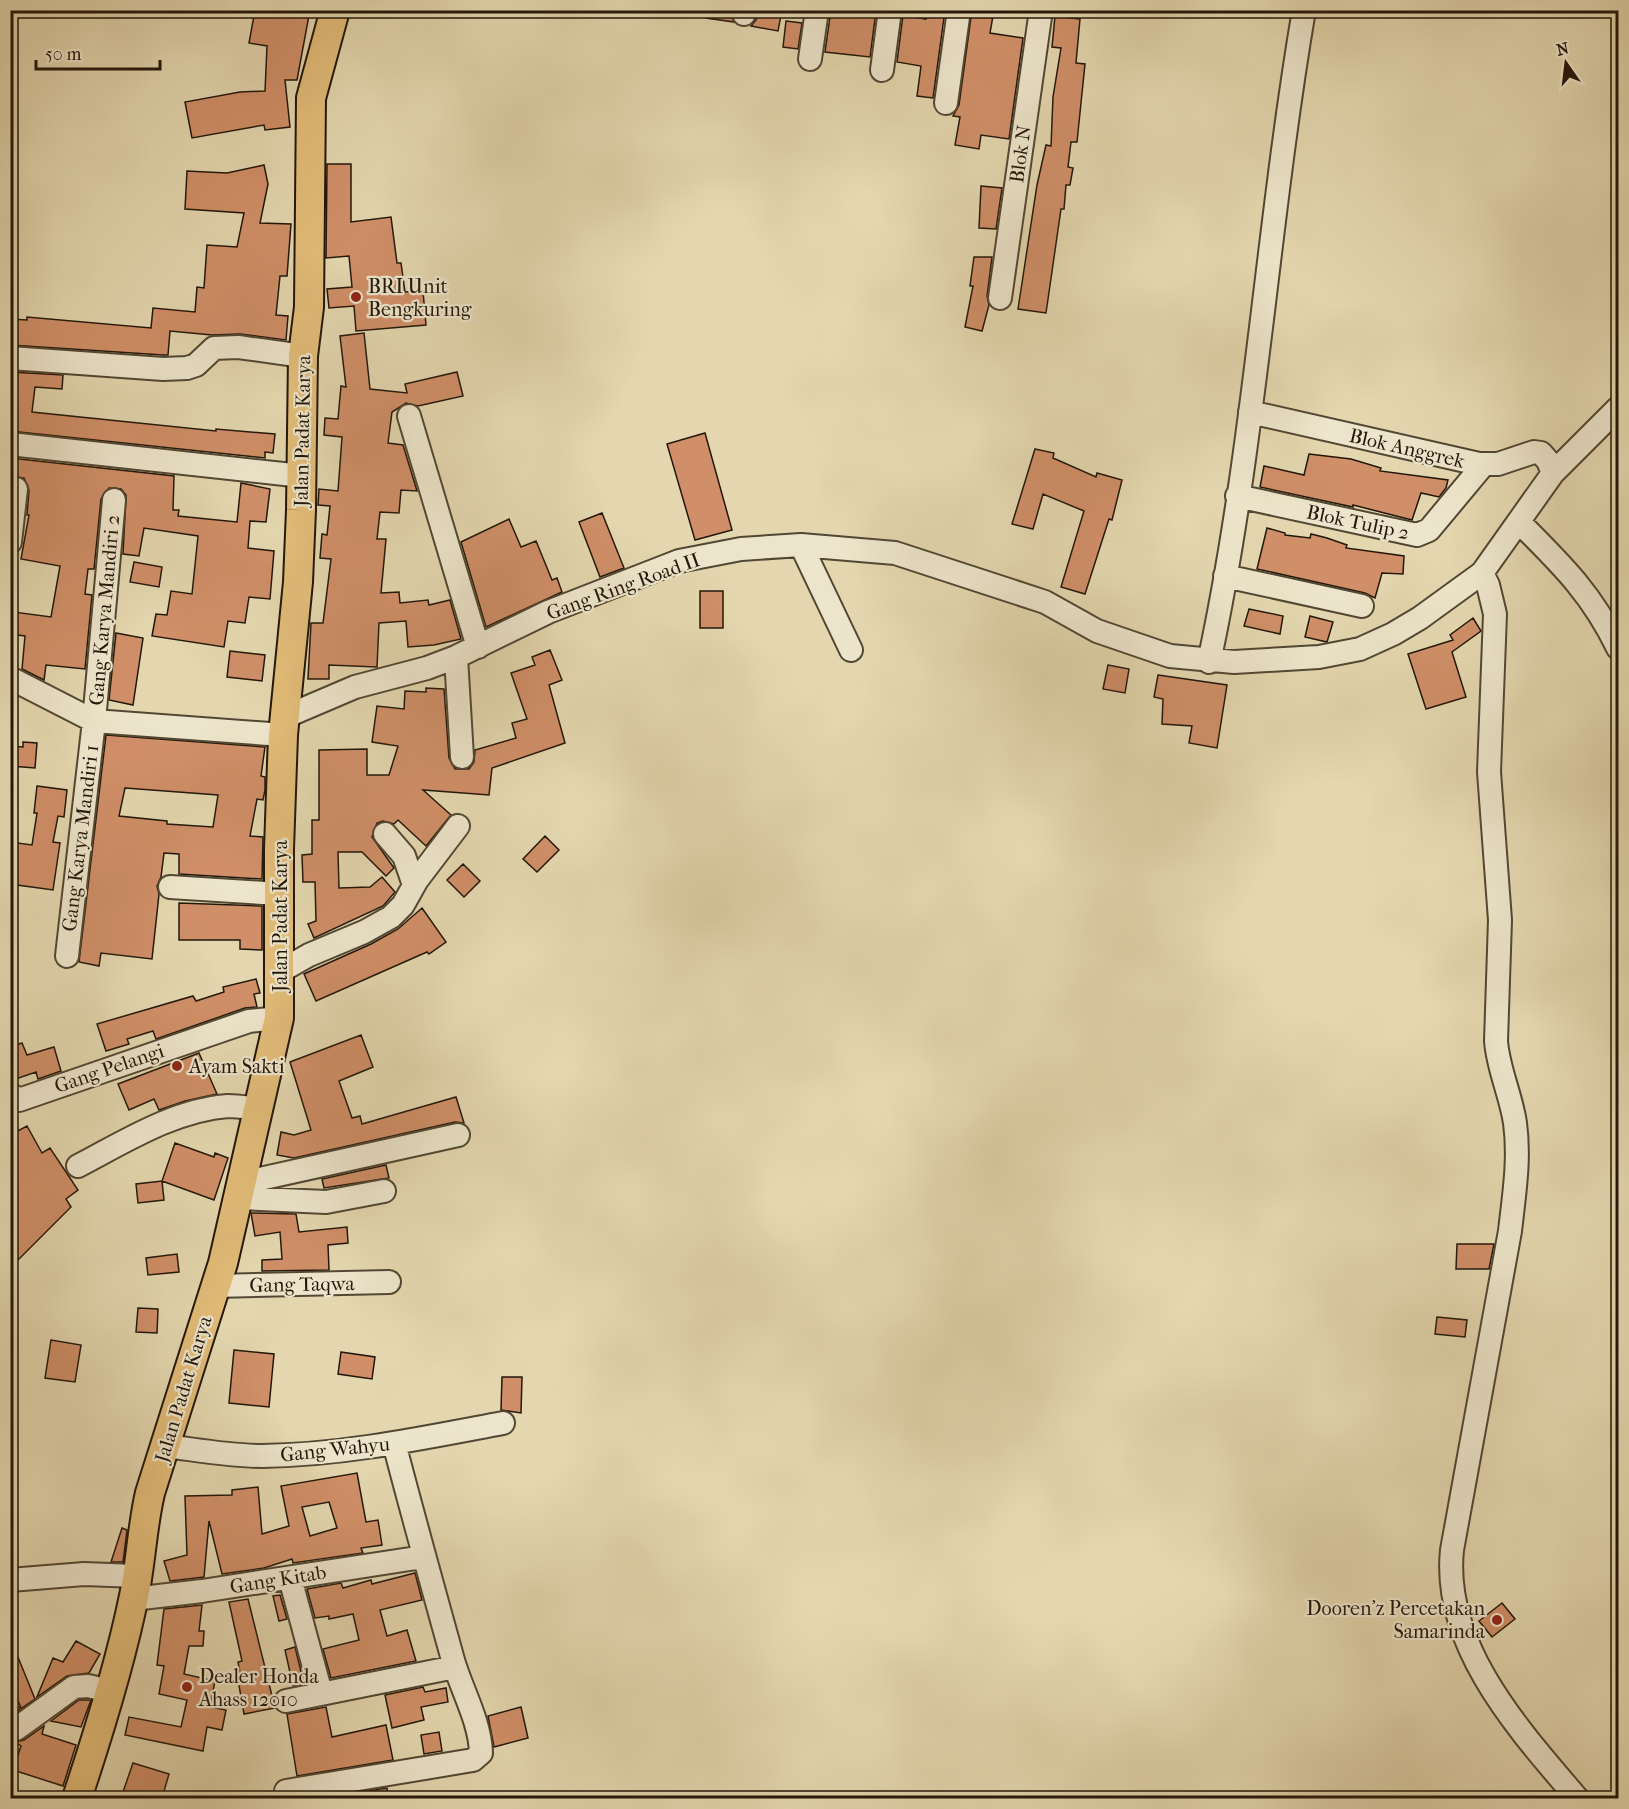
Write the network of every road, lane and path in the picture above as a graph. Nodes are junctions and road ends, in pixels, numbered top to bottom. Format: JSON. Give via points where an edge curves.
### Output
{"nodes":[{"id":1,"x":335,"y":10,"type":"edge"},
{"id":2,"x":817,"y":10,"type":"edge"},
{"id":3,"x":890,"y":10,"type":"edge"},
{"id":4,"x":959,"y":10,"type":"edge"},
{"id":5,"x":1041,"y":10,"type":"edge"},
{"id":6,"x":1304,"y":10,"type":"edge"},
{"id":7,"x":810,"y":60,"type":"dead end"},
{"id":8,"x":882,"y":70,"type":"dead end"},
{"id":9,"x":946,"y":103,"type":"dead end"},
{"id":10,"x":1000,"y":298,"type":"dead end"},
{"id":11,"x":303,"y":356,"type":"junction"},
{"id":12,"x":10,"y":358,"type":"edge"},
{"id":13,"x":1618,"y":408,"type":"edge"},
{"id":14,"x":1250,"y":412,"type":"junction"},
{"id":15,"x":409,"y":416,"type":"dead end"},
{"id":16,"x":10,"y":444,"type":"edge"},
{"id":17,"x":1484,"y":464,"type":"junction"},
{"id":18,"x":1553,"y":473,"type":"junction"},
{"id":19,"x":302,"y":476,"type":"junction"},
{"id":20,"x":16,"y":489,"type":"dead end"},
{"id":21,"x":1237,"y":496,"type":"junction"},
{"id":22,"x":114,"y":500,"type":"dead end"},
{"id":23,"x":1520,"y":523,"type":"junction"},
{"id":24,"x":10,"y":542,"type":"edge"},
{"id":25,"x":801,"y":544,"type":"junction"},
{"id":26,"x":1482,"y":573,"type":"junction"},
{"id":27,"x":1225,"y":576,"type":"junction"},
{"id":28,"x":1362,"y":606,"type":"dead end"},
{"id":29,"x":478,"y":647,"type":"junction"},
{"id":30,"x":1618,"y":648,"type":"edge"},
{"id":31,"x":851,"y":650,"type":"dead end"},
{"id":32,"x":456,"y":657,"type":"junction"},
{"id":33,"x":1209,"y":662,"type":"junction"},
{"id":34,"x":10,"y":678,"type":"edge"},
{"id":35,"x":94,"y":721,"type":"junction"},
{"id":36,"x":285,"y":725,"type":"junction"},
{"id":37,"x":462,"y":757,"type":"dead end"},
{"id":38,"x":458,"y":825,"type":"dead end"},
{"id":39,"x":385,"y":834,"type":"dead end"},
{"id":40,"x":414,"y":885,"type":"junction"},
{"id":41,"x":170,"y":887,"type":"dead end"},
{"id":42,"x":279,"y":894,"type":"junction"},
{"id":43,"x":67,"y":956,"type":"dead end"},
{"id":44,"x":281,"y":971,"type":"junction"},
{"id":45,"x":279,"y":1018,"type":"junction"},
{"id":46,"x":13,"y":1103,"type":"edge"},
{"id":47,"x":260,"y":1109,"type":"junction"},
{"id":48,"x":458,"y":1135,"type":"dead end"},
{"id":49,"x":78,"y":1166,"type":"dead end"},
{"id":50,"x":241,"y":1190,"type":"junction"},
{"id":51,"x":384,"y":1191,"type":"dead end"},
{"id":52,"x":390,"y":1282,"type":"dead end"},
{"id":53,"x":215,"y":1286,"type":"junction"},
{"id":54,"x":503,"y":1423,"type":"dead end"},
{"id":55,"x":394,"y":1443,"type":"junction"},
{"id":56,"x":166,"y":1446,"type":"junction"},
{"id":57,"x":423,"y":1557,"type":"junction"},
{"id":58,"x":290,"y":1578,"type":"junction"},
{"id":59,"x":10,"y":1580,"type":"edge"},
{"id":60,"x":135,"y":1588,"type":"junction"},
{"id":61,"x":455,"y":1667,"type":"junction"},
{"id":62,"x":110,"y":1691,"type":"junction"},
{"id":63,"x":321,"y":1694,"type":"junction"},
{"id":64,"x":286,"y":1701,"type":"dead end"},
{"id":65,"x":16,"y":1729,"type":"dead end"},
{"id":66,"x":286,"y":1791,"type":"dead end"},
{"id":67,"x":77,"y":1798,"type":"edge"},
{"id":68,"x":1577,"y":1798,"type":"edge"}],
"edges":[{"from":1,"to":11,"type":"main road","name":"Jalan Padat Karya","via":[[311,99],[309,307]]},
{"from":2,"to":7,"type":"street"},
{"from":3,"to":8,"type":"street"},
{"from":4,"to":9,"type":"street"},
{"from":5,"to":10,"type":"street","name":"Blok N"},
{"from":6,"to":14,"type":"street","via":[[1285,124]]},
{"from":11,"to":12,"type":"street","via":[[238,347],[214,348],[196,365],[163,369]]},
{"from":11,"to":19,"type":"main road","name":"Jalan Padat Karya"},
{"from":13,"to":18,"type":"street","name":"Gang Ring Road II"},
{"from":14,"to":17,"type":"street","name":"Blok Anggrek"},
{"from":14,"to":21,"type":"street"},
{"from":15,"to":29,"type":"street"},
{"from":16,"to":19,"type":"street"},
{"from":17,"to":18,"type":"street","name":"Blok Anggrek","via":[[1498,464],[1534,452],[1548,460]]},
{"from":17,"to":21,"type":"street","name":"Blok Tulip 2","via":[[1429,530],[1417,535]]},
{"from":18,"to":23,"type":"street","name":"Gang Ring Road II"},
{"from":19,"to":36,"type":"main road","name":"Jalan Padat Karya","via":[[298,582]]},
{"from":20,"to":24,"type":"street"},
{"from":21,"to":27,"type":"street"},
{"from":22,"to":35,"type":"street","name":"Gang Karya Mandiri 2"},
{"from":23,"to":26,"type":"street","name":"Gang Ring Road II"},
{"from":23,"to":30,"type":"street","via":[[1595,605]]},
{"from":25,"to":29,"type":"street","name":"Gang Ring Road II","via":[[741,549],[680,561],[548,612]]},
{"from":25,"to":31,"type":"street"},
{"from":25,"to":33,"type":"street","name":"Gang Ring Road II","via":[[895,553],[1045,602],[1097,631],[1170,656]]},
{"from":26,"to":33,"type":"street","name":"Gang Ring Road II","via":[[1420,618],[1360,649],[1298,658]]},
{"from":26,"to":68,"type":"street","via":[[1495,614],[1489,772],[1500,920],[1497,1061],[1515,1120],[1516,1179],[1452,1550],[1451,1594],[1470,1646],[1503,1709]]},
{"from":27,"to":28,"type":"street"},
{"from":27,"to":33,"type":"street"},
{"from":29,"to":32,"type":"street","name":"Gang Ring Road II"},
{"from":32,"to":36,"type":"street","name":"Gang Ring Road II","via":[[355,687]]},
{"from":32,"to":37,"type":"street"},
{"from":34,"to":35,"type":"street"},
{"from":35,"to":36,"type":"street"},
{"from":35,"to":43,"type":"street","name":"Gang Karya Mandiri 1"},
{"from":36,"to":42,"type":"main road","name":"Jalan Padat Karya"},
{"from":38,"to":40,"type":"street"},
{"from":39,"to":40,"type":"street","via":[[404,856]]},
{"from":40,"to":44,"type":"street","via":[[391,917]]},
{"from":41,"to":42,"type":"street"},
{"from":42,"to":44,"type":"main road","name":"Jalan Padat Karya"},
{"from":44,"to":45,"type":"main road","name":"Jalan Padat Karya"},
{"from":45,"to":46,"type":"street","name":"Gang Pelangi","via":[[249,1021]]},
{"from":45,"to":47,"type":"main road","name":"Jalan Padat Karya"},
{"from":47,"to":49,"type":"street","via":[[229,1106],[170,1121]]},
{"from":47,"to":50,"type":"main road","name":"Jalan Padat Karya"},
{"from":48,"to":50,"type":"street"},
{"from":50,"to":51,"type":"street","via":[[326,1202]]},
{"from":50,"to":53,"type":"main road","name":"Jalan Padat Karya"},
{"from":52,"to":53,"type":"street","name":"Gang Taqwa"},
{"from":53,"to":56,"type":"main road","name":"Jalan Padat Karya"},
{"from":54,"to":55,"type":"street","name":"Gang Wahyu"},
{"from":55,"to":56,"type":"street","name":"Gang Wahyu","via":[[260,1456]]},
{"from":55,"to":57,"type":"street"},
{"from":56,"to":60,"type":"main road","name":"Jalan Padat Karya","via":[[150,1493]]},
{"from":57,"to":58,"type":"street","name":"Gang Kitab"},
{"from":57,"to":61,"type":"street"},
{"from":58,"to":60,"type":"street","name":"Gang Kitab"},
{"from":58,"to":63,"type":"street"},
{"from":59,"to":60,"type":"street","name":"Gang Kitab","via":[[62,1575]]},
{"from":60,"to":62,"type":"main road","name":"Jalan Padat Karya"},
{"from":61,"to":63,"type":"street"},
{"from":61,"to":66,"type":"street","via":[[478,1736],[478,1758]]},
{"from":62,"to":65,"type":"street","via":[[88,1686],[74,1688]]},
{"from":62,"to":67,"type":"main road","name":"Jalan Padat Karya"},
{"from":63,"to":64,"type":"street"}]}
